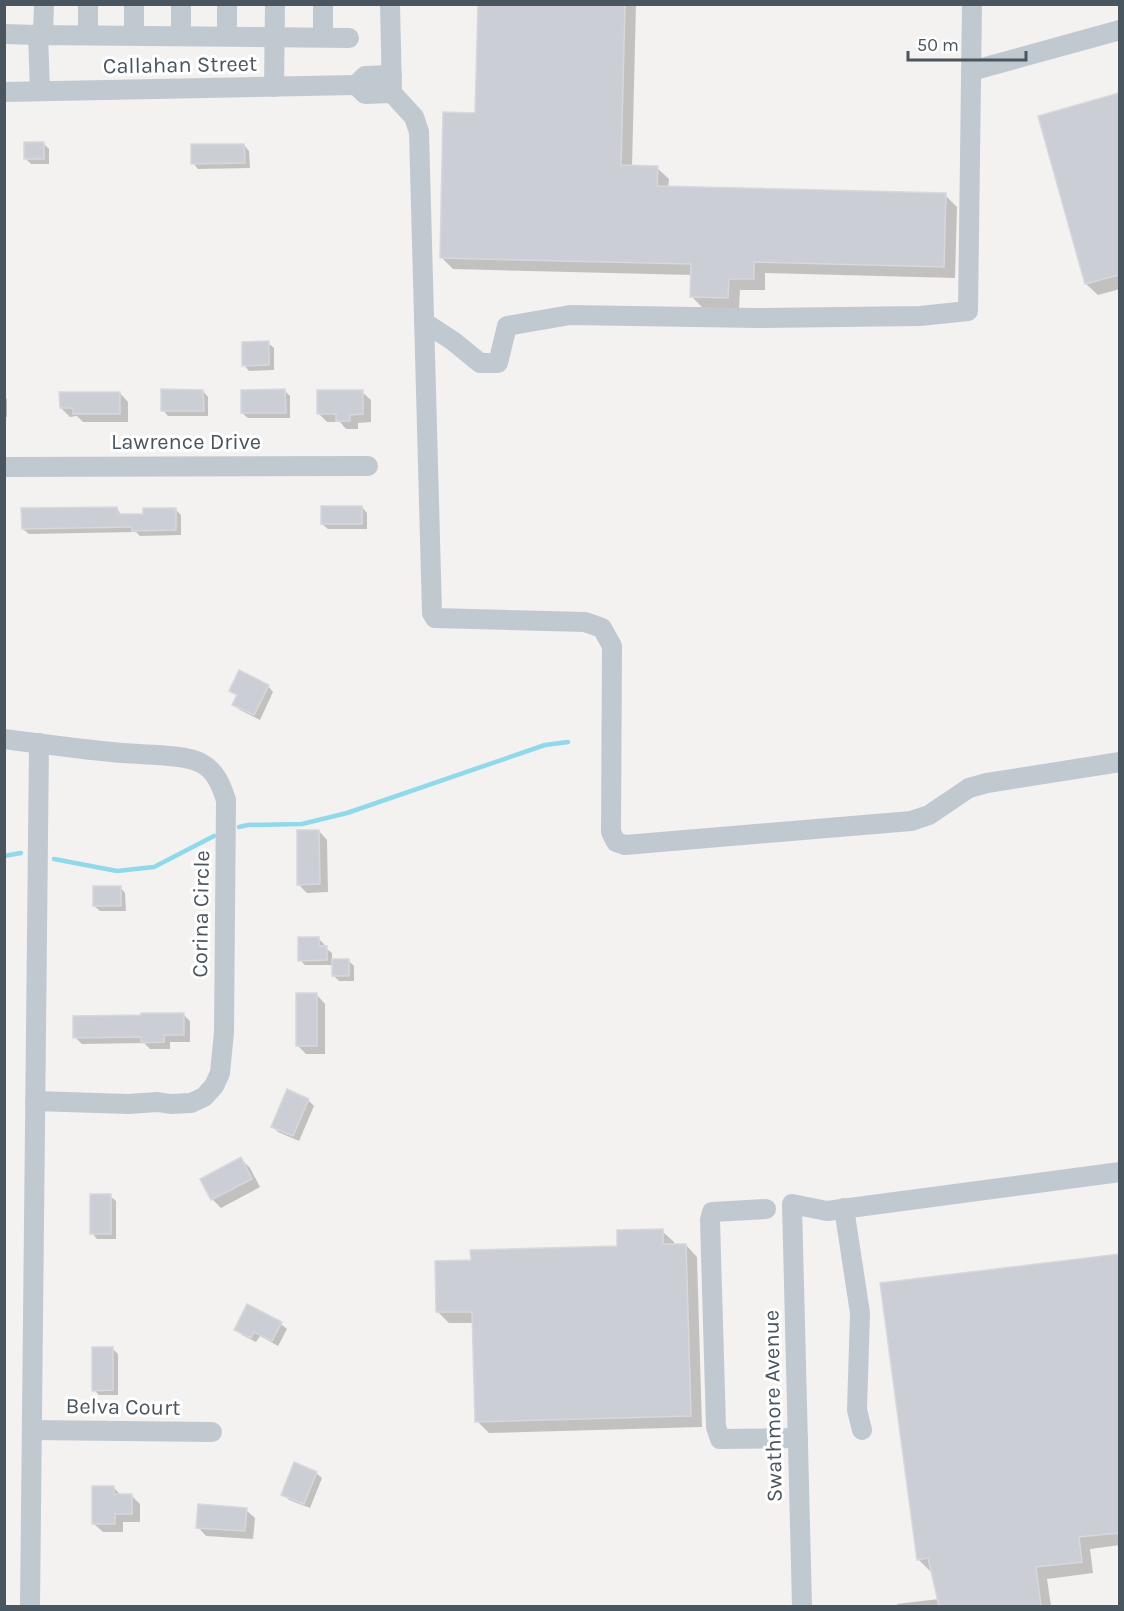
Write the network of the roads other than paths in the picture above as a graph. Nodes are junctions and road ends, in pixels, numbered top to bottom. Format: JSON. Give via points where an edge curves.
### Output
{"nodes":[{"id":1,"x":44,"y":4,"type":"edge"},
{"id":2,"x":88,"y":4,"type":"edge"},
{"id":3,"x":134,"y":4,"type":"edge"},
{"id":4,"x":181,"y":4,"type":"edge"},
{"id":5,"x":227,"y":4,"type":"edge"},
{"id":6,"x":274,"y":4,"type":"edge"},
{"id":7,"x":322,"y":4,"type":"edge"},
{"id":8,"x":390,"y":4,"type":"edge"},
{"id":9,"x":972,"y":4,"type":"edge"},
{"id":10,"x":1119,"y":30,"type":"edge"},
{"id":11,"x":4,"y":34,"type":"edge"},
{"id":12,"x":41,"y":35,"type":"junction"},
{"id":13,"x":88,"y":35,"type":"junction"},
{"id":14,"x":134,"y":35,"type":"junction"},
{"id":15,"x":181,"y":36,"type":"junction"},
{"id":16,"x":227,"y":36,"type":"junction"},
{"id":17,"x":274,"y":36,"type":"junction"},
{"id":18,"x":323,"y":37,"type":"junction"},
{"id":19,"x":348,"y":38,"type":"dead end"},
{"id":20,"x":971,"y":71,"type":"junction"},
{"id":21,"x":392,"y":84,"type":"junction"},
{"id":22,"x":274,"y":87,"type":"junction"},
{"id":23,"x":40,"y":91,"type":"junction"},
{"id":24,"x":4,"y":92,"type":"edge"},
{"id":25,"x":424,"y":322,"type":"junction"},
{"id":26,"x":368,"y":466,"type":"dead end"},
{"id":27,"x":4,"y":467,"type":"edge"},
{"id":28,"x":4,"y":739,"type":"edge"},
{"id":29,"x":39,"y":743,"type":"junction"},
{"id":30,"x":1119,"y":762,"type":"edge"},
{"id":31,"x":35,"y":1101,"type":"junction"},
{"id":32,"x":1119,"y":1172,"type":"edge"},
{"id":33,"x":844,"y":1208,"type":"junction"},
{"id":34,"x":766,"y":1209,"type":"dead end"},
{"id":35,"x":32,"y":1430,"type":"junction"},
{"id":36,"x":861,"y":1430,"type":"dead end"},
{"id":37,"x":212,"y":1432,"type":"dead end"},
{"id":38,"x":798,"y":1438,"type":"junction"},
{"id":39,"x":30,"y":1606,"type":"edge"},
{"id":40,"x":802,"y":1606,"type":"edge"}],
"edges":[{"from":1,"to":12,"type":"street"},
{"from":2,"to":13,"type":"street"},
{"from":3,"to":14,"type":"street"},
{"from":4,"to":15,"type":"street"},
{"from":5,"to":16,"type":"street"},
{"from":6,"to":17,"type":"street"},
{"from":7,"to":18,"type":"street"},
{"from":8,"to":21,"type":"street"},
{"from":9,"to":20,"type":"street"},
{"from":10,"to":20,"type":"street"},
{"from":11,"to":12,"type":"street"},
{"from":12,"to":13,"type":"street"},
{"from":12,"to":23,"type":"street"},
{"from":13,"to":14,"type":"street"},
{"from":14,"to":15,"type":"street"},
{"from":15,"to":16,"type":"street"},
{"from":16,"to":17,"type":"street"},
{"from":17,"to":18,"type":"street"},
{"from":17,"to":22,"type":"street"},
{"from":18,"to":19,"type":"street"},
{"from":20,"to":25,"type":"street","via":[[968,311],[920,316],[758,318],[570,315],[507,326],[498,363],[480,363]]},
{"from":21,"to":22,"type":"street","name":"Callahan Street","via":[[365,76],[356,85]]},
{"from":21,"to":25,"type":"street","via":[[419,132]]},
{"from":22,"to":23,"type":"street","name":"Callahan Street"},
{"from":23,"to":24,"type":"street","name":"Callahan Street"},
{"from":25,"to":30,"type":"street","via":[[432,613],[435,618],[585,622],[602,628],[612,646],[610,832],[616,842],[625,845],[911,821],[929,815],[969,788]]},
{"from":26,"to":27,"type":"street","name":"Lawrence Drive"},
{"from":28,"to":29,"type":"street","name":"Corina Circle"},
{"from":29,"to":31,"type":"street"},
{"from":29,"to":31,"type":"street","name":"Corina Circle","via":[[201,763],[220,783],[227,814],[224,1032],[220,1073],[214,1086],[192,1103]]},
{"from":31,"to":35,"type":"street"},
{"from":32,"to":33,"type":"street"},
{"from":33,"to":36,"type":"street","via":[[860,1313],[857,1410]]},
{"from":33,"to":38,"type":"street","name":"Swathmore Avenue","via":[[827,1210],[792,1204]]},
{"from":34,"to":38,"type":"street","via":[[712,1212],[710,1220],[717,1427],[720,1439]]},
{"from":35,"to":37,"type":"street","name":"Belva Court"},
{"from":35,"to":39,"type":"street"},
{"from":38,"to":40,"type":"street","name":"Swathmore Avenue"}]}
